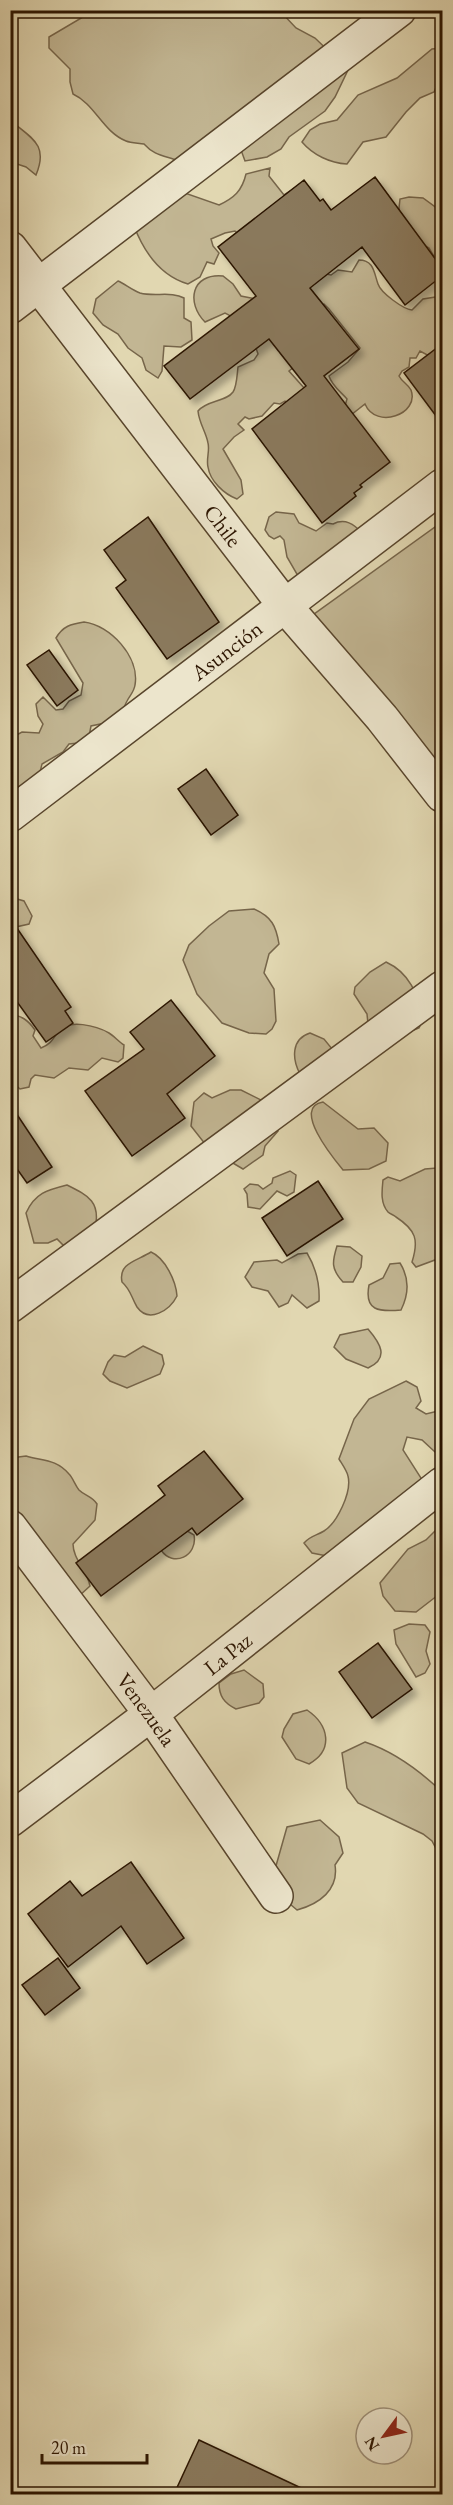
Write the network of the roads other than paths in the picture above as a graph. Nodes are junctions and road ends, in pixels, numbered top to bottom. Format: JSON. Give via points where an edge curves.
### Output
{"nodes":[{"id":1,"x":399,"y":10,"type":"edge"},
{"id":2,"x":10,"y":248,"type":"edge"},
{"id":3,"x":40,"y":284,"type":"junction"},
{"id":4,"x":10,"y":307,"type":"edge"},
{"id":5,"x":442,"y":486,"type":"edge"},
{"id":6,"x":285,"y":606,"type":"junction"},
{"id":7,"x":442,"y":795,"type":"edge"},
{"id":8,"x":10,"y":815,"type":"edge"},
{"id":9,"x":442,"y":988,"type":"edge"},
{"id":10,"x":10,"y":1306,"type":"edge"},
{"id":11,"x":442,"y":1484,"type":"edge"},
{"id":12,"x":10,"y":1527,"type":"edge"},
{"id":13,"x":151,"y":1714,"type":"junction"},
{"id":14,"x":10,"y":1820,"type":"edge"},
{"id":15,"x":276,"y":1896,"type":"dead end"}],
"edges":[{"from":1,"to":3,"type":"street"},
{"from":2,"to":3,"type":"street","name":"Chile"},
{"from":3,"to":4,"type":"street"},
{"from":3,"to":6,"type":"street","name":"Chile"},
{"from":5,"to":6,"type":"street","name":"Asunción"},
{"from":6,"to":7,"type":"street","name":"Chile","via":[[382,718]]},
{"from":6,"to":8,"type":"street","name":"Asunción"},
{"from":9,"to":10,"type":"street"},
{"from":11,"to":13,"type":"street","name":"La Paz"},
{"from":12,"to":13,"type":"street","name":"Venezuela"},
{"from":13,"to":14,"type":"street","name":"La Paz"},
{"from":13,"to":15,"type":"street","name":"Venezuela"}]}
